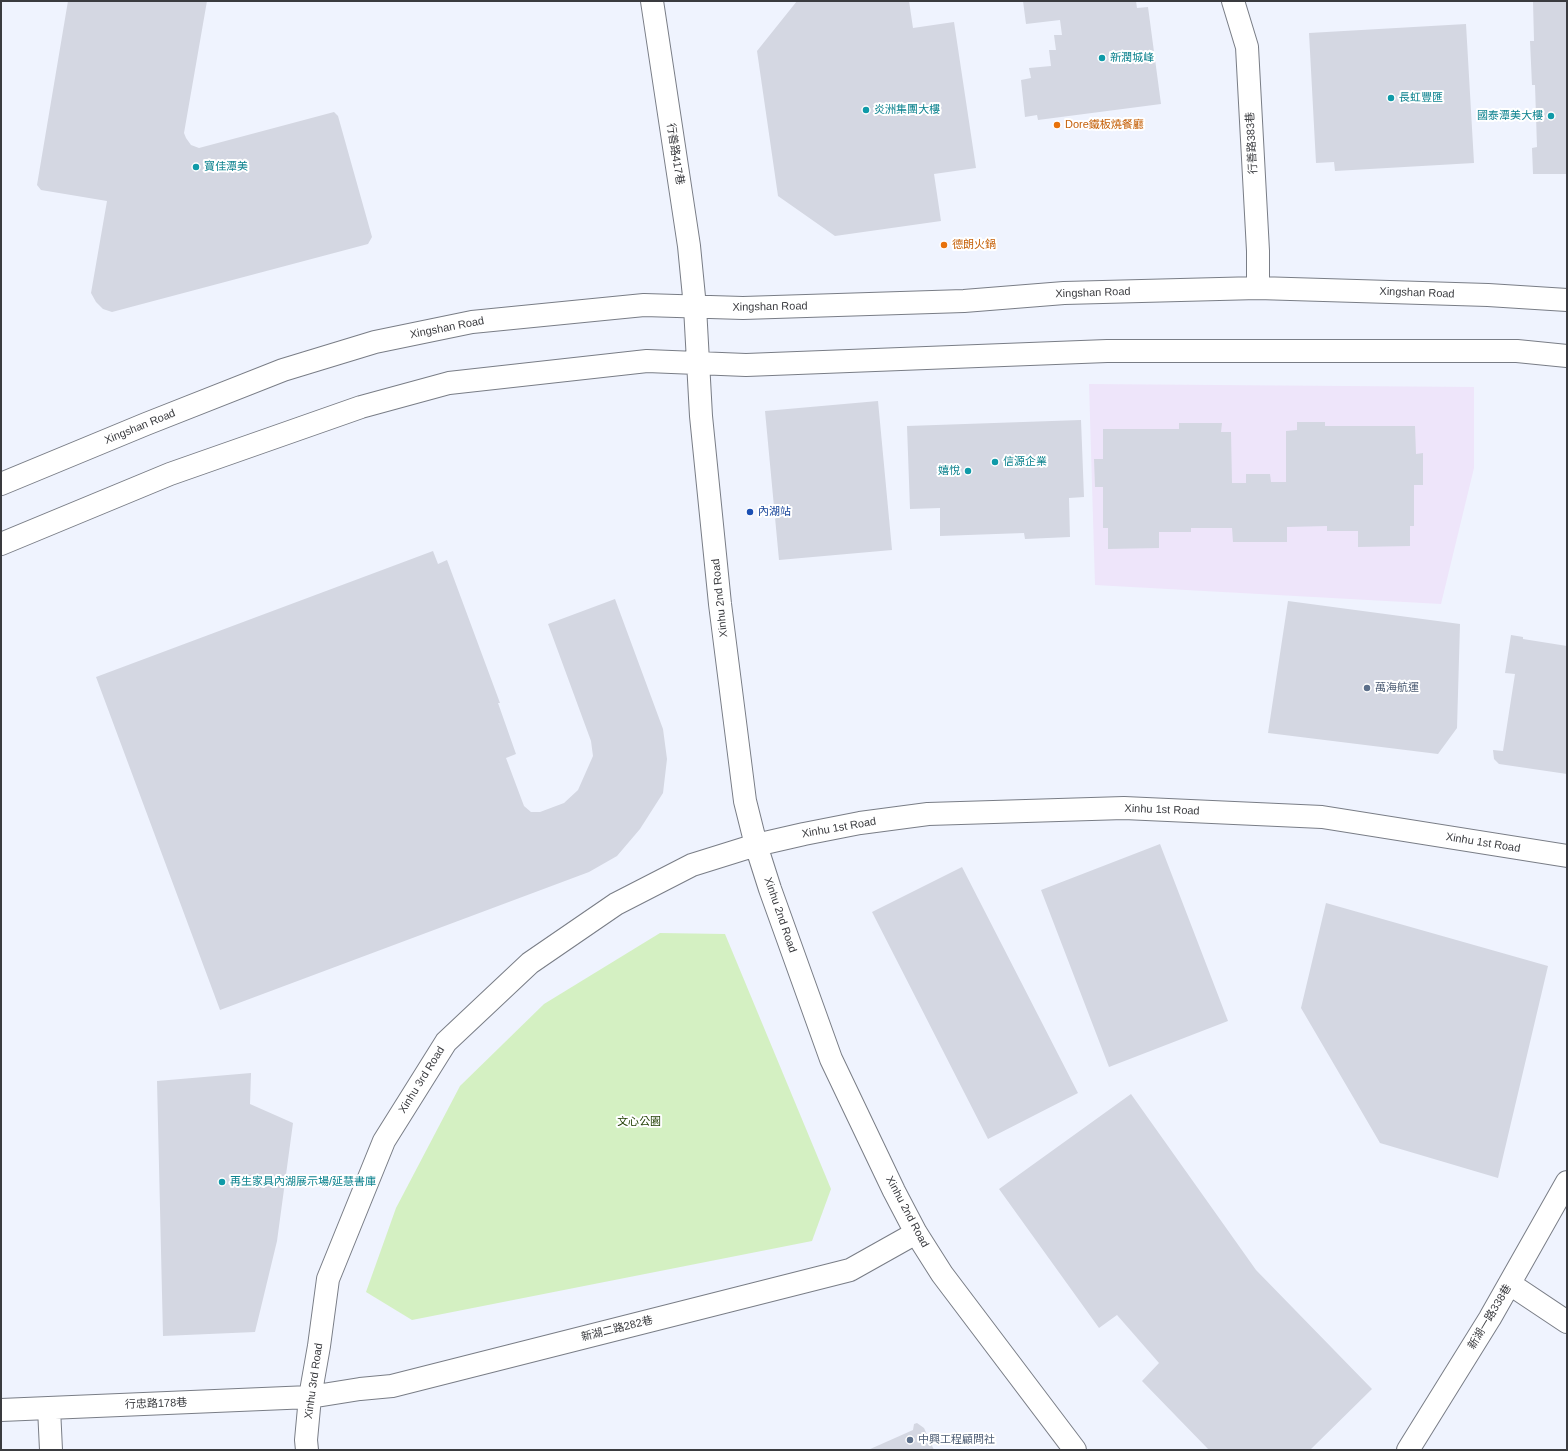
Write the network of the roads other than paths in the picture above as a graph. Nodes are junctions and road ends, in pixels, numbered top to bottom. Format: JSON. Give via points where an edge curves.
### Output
{"nodes":[{"id":1,"x":652,"y":1,"type":"edge"},
{"id":2,"x":1233,"y":1,"type":"edge"},
{"id":3,"x":1258,"y":288,"type":"junction"},
{"id":4,"x":1567,"y":300,"type":"edge"},
{"id":5,"x":695,"y":307,"type":"junction"},
{"id":6,"x":1567,"y":356,"type":"edge"},
{"id":7,"x":698,"y":362,"type":"junction"},
{"id":8,"x":1,"y":484,"type":"edge"},
{"id":9,"x":1,"y":544,"type":"edge"},
{"id":10,"x":756,"y":844,"type":"junction"},
{"id":11,"x":1567,"y":856,"type":"edge"},
{"id":12,"x":1567,"y":1182,"type":"edge"},
{"id":13,"x":916,"y":1233,"type":"junction"},
{"id":14,"x":1510,"y":1284,"type":"junction"},
{"id":15,"x":1567,"y":1322,"type":"edge"},
{"id":16,"x":310,"y":1398,"type":"junction"},
{"id":17,"x":49,"y":1408,"type":"junction"},
{"id":18,"x":1,"y":1410,"type":"edge"},
{"id":19,"x":51,"y":1450,"type":"edge"},
{"id":20,"x":307,"y":1450,"type":"edge"},
{"id":21,"x":1075,"y":1450,"type":"edge"},
{"id":22,"x":1408,"y":1450,"type":"edge"}],
"edges":[{"from":1,"to":5,"type":"street","name":"行善路417巷","via":[[689,246]]},
{"from":2,"to":3,"type":"street","name":"行善路383巷","via":[[1247,47]]},
{"from":3,"to":4,"type":"street","name":"Xingshan Road"},
{"from":3,"to":5,"type":"street","name":"Xingshan Road","via":[[1064,293],[964,302]]},
{"from":5,"to":7,"type":"street","name":"Xinhu 2nd Road"},
{"from":5,"to":8,"type":"street","name":"Xingshan Road","via":[[644,305],[472,322],[375,342],[283,370]]},
{"from":6,"to":7,"type":"street","via":[[1516,352],[1107,351],[746,365]]},
{"from":7,"to":9,"type":"street","via":[[647,361],[449,383],[361,407],[170,474]]},
{"from":7,"to":10,"type":"street","name":"Xinhu 2nd Road","via":[[720,604],[745,801]]},
{"from":10,"to":11,"type":"street","name":"Xinhu 1st Road","via":[[860,823],[928,814],[1124,808],[1322,817]]},
{"from":10,"to":13,"type":"street","name":"Xinhu 2nd Road","via":[[831,1059]]},
{"from":10,"to":16,"type":"street","name":"Xinhu 3rd Road","via":[[692,865],[616,904],[530,963],[446,1042],[384,1142],[328,1279]]},
{"from":12,"to":14,"type":"street","name":"新湖一路338巷"},
{"from":13,"to":16,"type":"street","name":"新湖二路282巷","via":[[850,1270],[392,1386]]},
{"from":13,"to":21,"type":"street","name":"Xinhu 2nd Road","via":[[942,1274]]},
{"from":14,"to":15,"type":"street"},
{"from":14,"to":22,"type":"street","name":"新湖一路338巷"},
{"from":16,"to":17,"type":"street","name":"行忠路178巷"},
{"from":16,"to":20,"type":"street","name":"Xinhu 3rd Road"},
{"from":17,"to":18,"type":"street","name":"行忠路178巷"},
{"from":17,"to":19,"type":"street"}]}
